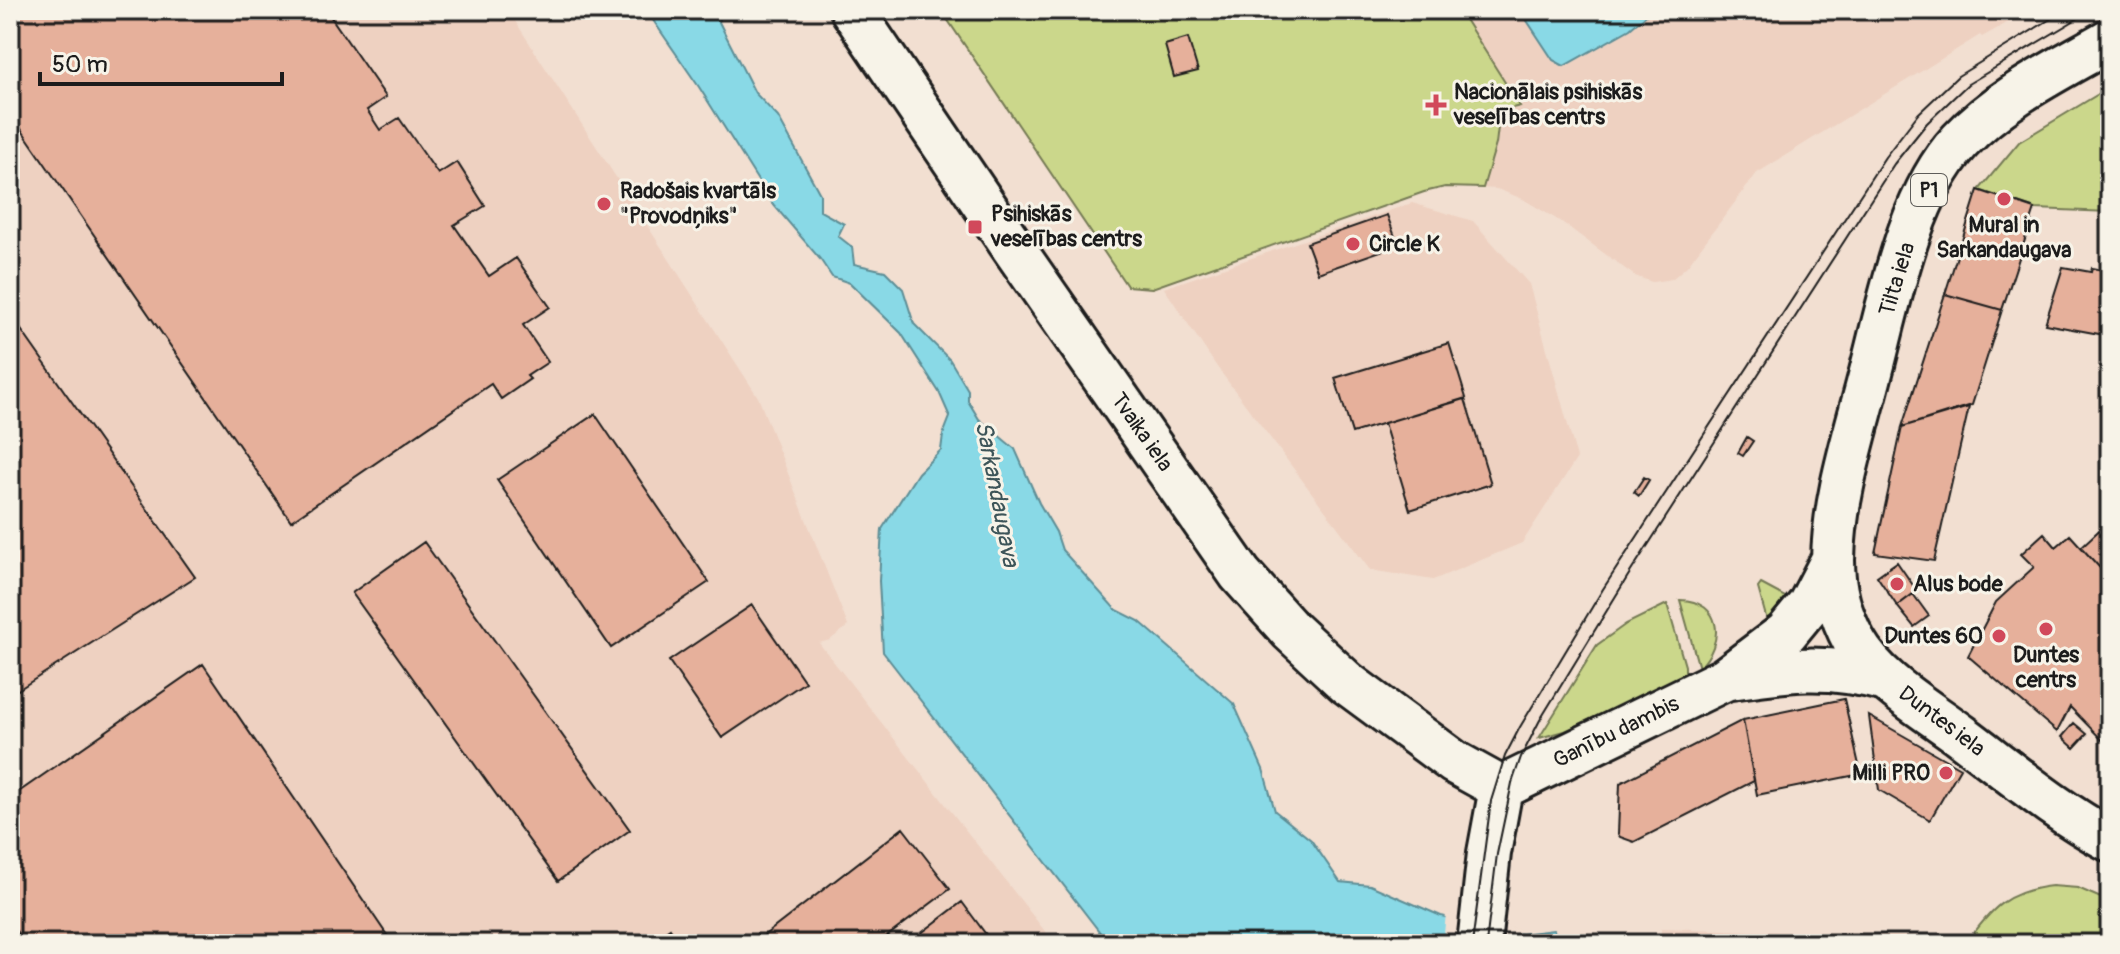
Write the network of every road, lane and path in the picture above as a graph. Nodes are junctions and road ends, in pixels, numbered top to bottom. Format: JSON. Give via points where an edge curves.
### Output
{"nodes":[{"id":1,"x":852,"y":10,"type":"edge"},
{"id":2,"x":2110,"y":40,"type":"edge"},
{"id":3,"x":1833,"y":559,"type":"junction"},
{"id":4,"x":1725,"y":679,"type":"junction"},
{"id":5,"x":1886,"y":680,"type":"junction"},
{"id":6,"x":1501,"y":788,"type":"junction"},
{"id":7,"x":2110,"y":840,"type":"edge"},
{"id":8,"x":1479,"y":944,"type":"edge"}],
"edges":[{"from":1,"to":6,"type":"main road","name":"Tvaika iela","via":[[1240,574],[1347,683],[1454,762]]},
{"from":2,"to":3,"type":"main road","name":"Tilta iela","number":"P1","via":[[1985,117],[1958,143],[1933,180],[1893,284],[1858,419]]},
{"from":3,"to":4,"type":"main road","name":"Ganību dambis","number":"P1","via":[[1809,605],[1786,633]]},
{"from":3,"to":5,"type":"main road","name":"Duntes iela","via":[[1844,620],[1855,643]]},
{"from":4,"to":5,"type":"main road","via":[[1812,668],[1850,670]]},
{"from":4,"to":6,"type":"main road","name":"Ganību dambis","number":"P1"},
{"from":5,"to":7,"type":"main road","name":"Duntes iela","via":[[2047,800]]},
{"from":6,"to":8,"type":"main road"}]}
